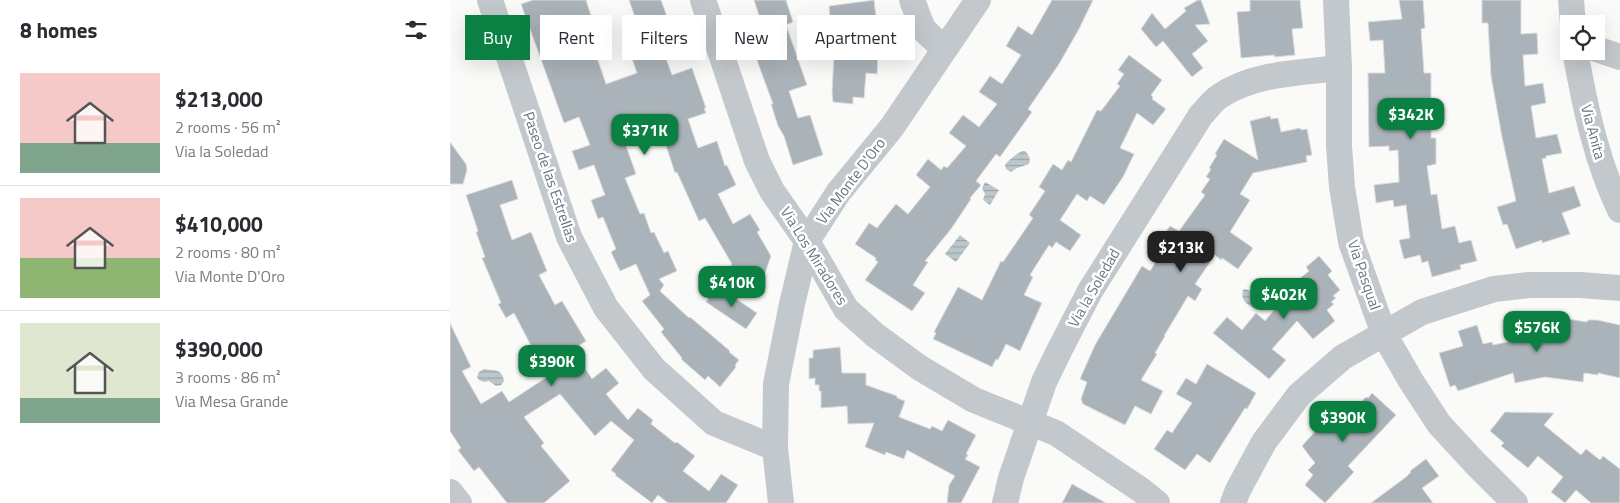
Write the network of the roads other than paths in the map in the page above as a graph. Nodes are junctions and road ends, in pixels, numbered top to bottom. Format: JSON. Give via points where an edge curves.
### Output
{"nodes":[{"id":1,"x":490,"y":0,"type":"edge"},
{"id":2,"x":704,"y":0,"type":"edge"},
{"id":3,"x":912,"y":0,"type":"edge"},
{"id":4,"x":978,"y":0,"type":"edge"},
{"id":5,"x":1336,"y":0,"type":"edge"},
{"id":6,"x":1571,"y":0,"type":"edge"},
{"id":7,"x":1572,"y":15,"type":"edge"},
{"id":8,"x":944,"y":49,"type":"junction"},
{"id":9,"x":1605,"y":52,"type":"edge"},
{"id":10,"x":1620,"y":57,"type":"edge"},
{"id":11,"x":1577,"y":60,"type":"edge"},
{"id":12,"x":1339,"y":68,"type":"junction"},
{"id":13,"x":1620,"y":210,"type":"edge"},
{"id":14,"x":807,"y":241,"type":"junction"},
{"id":15,"x":1620,"y":288,"type":"edge"},
{"id":16,"x":1384,"y":334,"type":"junction"},
{"id":17,"x":1030,"y":422,"type":"junction"},
{"id":18,"x":774,"y":448,"type":"junction"},
{"id":19,"x":450,"y":492,"type":"edge"},
{"id":20,"x":459,"y":503,"type":"edge"},
{"id":21,"x":780,"y":503,"type":"edge"},
{"id":22,"x":1005,"y":503,"type":"edge"},
{"id":23,"x":1157,"y":503,"type":"edge"},
{"id":24,"x":1233,"y":503,"type":"edge"},
{"id":25,"x":1515,"y":503,"type":"edge"}],
"edges":[{"from":1,"to":18,"type":"street","name":"Paseo de las Estrellas","via":[[569,237],[606,308],[654,369],[714,423]]},
{"from":2,"to":14,"type":"street","name":"Via Los Miradores","via":[[757,161],[772,191]]},
{"from":3,"to":8,"type":"street","via":[[923,29]]},
{"from":4,"to":8,"type":"street","name":"Via Monte D'Oro"},
{"from":5,"to":12,"type":"street","name":"Via Pasqual"},
{"from":6,"to":7,"type":"street"},
{"from":8,"to":14,"type":"street","name":"Via Monte D'Oro","via":[[892,126],[838,193]]},
{"from":9,"to":10,"type":"street"},
{"from":11,"to":13,"type":"street","name":"Via Anita","via":[[1585,106],[1601,164]]},
{"from":12,"to":16,"type":"street","name":"Via Pasqual","via":[[1342,188],[1352,242]]},
{"from":12,"to":17,"type":"street","name":"Via la Soledad","via":[[1261,79],[1243,85],[1218,97],[1201,115],[1090,291],[1048,374]]},
{"from":14,"to":17,"type":"street","name":"Via Los Miradores","via":[[846,309],[875,335],[920,368],[974,400]]},
{"from":14,"to":18,"type":"street","name":"Via Monte D'Oro","via":[[776,384]]},
{"from":15,"to":16,"type":"street","via":[[1530,285],[1494,289],[1422,312]]},
{"from":16,"to":24,"type":"street","via":[[1342,357],[1299,395],[1264,442]]},
{"from":16,"to":25,"type":"street","name":"Via Pasqual","via":[[1439,424]]},
{"from":17,"to":22,"type":"street","name":"Via la Soledad"},
{"from":17,"to":23,"type":"street","name":"Via Los Miradores","via":[[1056,433]]},
{"from":18,"to":21,"type":"street","name":"Via Monte D'Oro"},
{"from":19,"to":20,"type":"street"}]}
